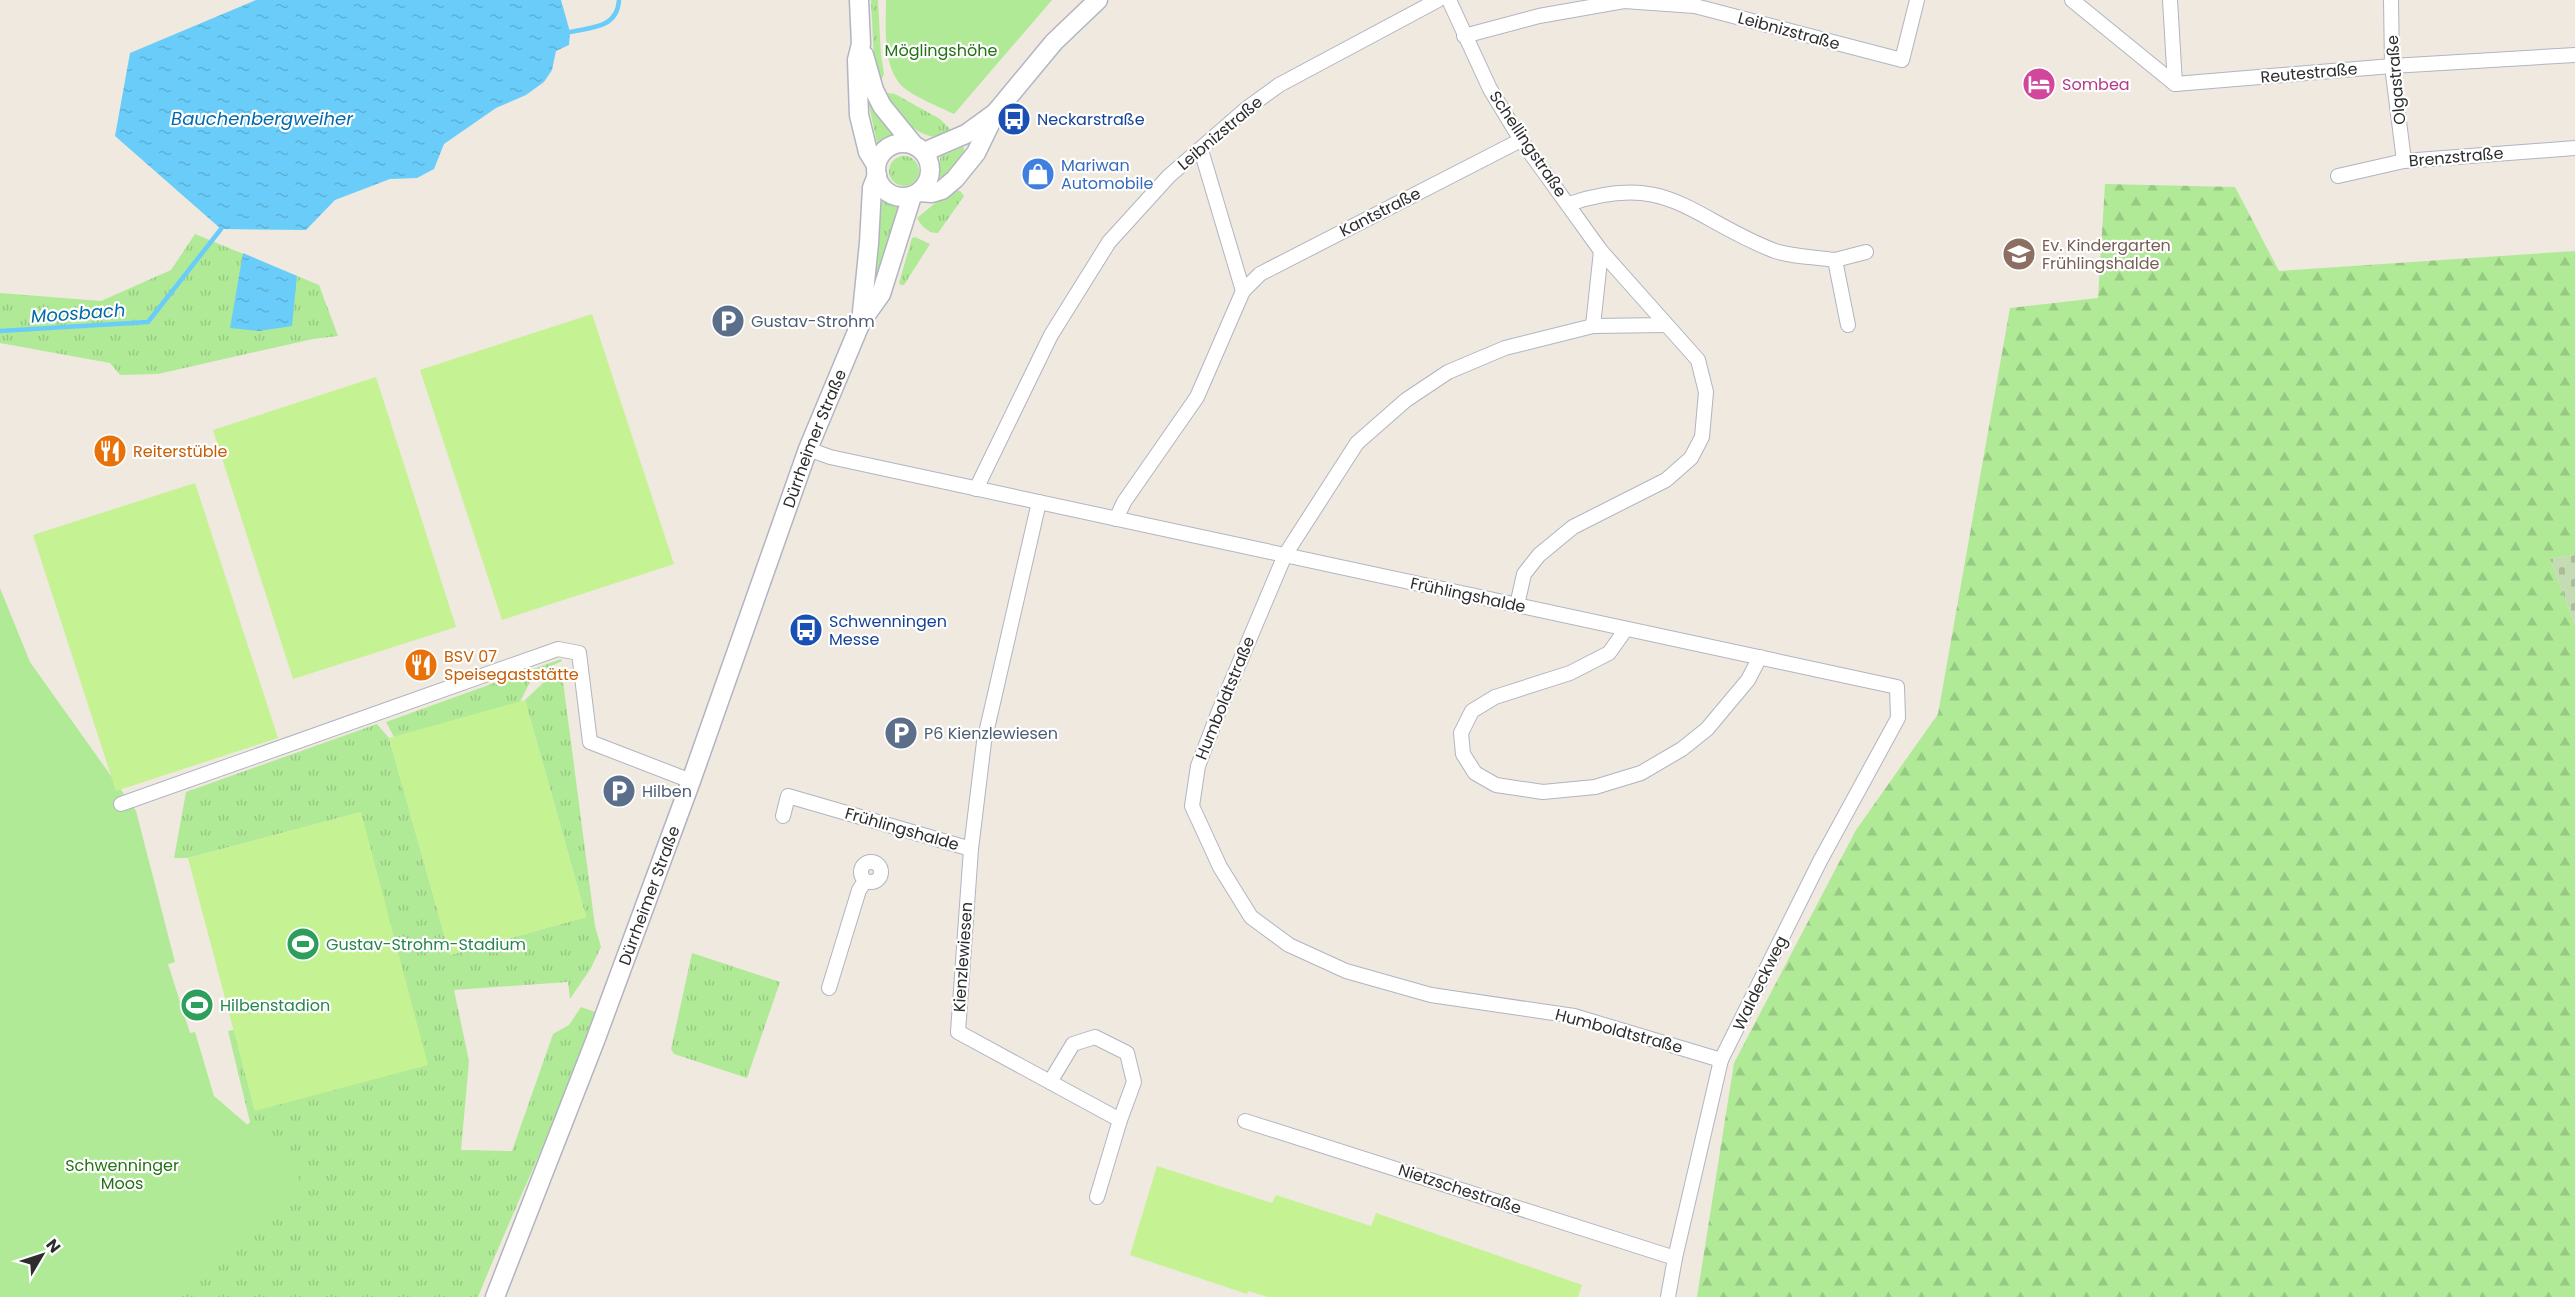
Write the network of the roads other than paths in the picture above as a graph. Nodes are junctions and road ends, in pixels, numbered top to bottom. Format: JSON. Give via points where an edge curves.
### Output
{"nodes":[{"id":1,"x":859,"y":0,"type":"edge"},
{"id":2,"x":1098,"y":0,"type":"edge"},
{"id":3,"x":1438,"y":0,"type":"edge"},
{"id":4,"x":1449,"y":0,"type":"edge"},
{"id":5,"x":1917,"y":0,"type":"edge"},
{"id":6,"x":2072,"y":0,"type":"edge"},
{"id":7,"x":2170,"y":0,"type":"edge"},
{"id":8,"x":2391,"y":0,"type":"edge"},
{"id":9,"x":1464,"y":36,"type":"junction"},
{"id":10,"x":861,"y":44,"type":"junction"},
{"id":11,"x":2575,"y":55,"type":"edge"},
{"id":12,"x":2392,"y":66,"type":"junction"},
{"id":13,"x":2175,"y":84,"type":"junction"},
{"id":14,"x":996,"y":112,"type":"junction"},
{"id":15,"x":1521,"y":140,"type":"junction"},
{"id":16,"x":919,"y":148,"type":"junction"},
{"id":17,"x":2575,"y":148,"type":"edge"},
{"id":18,"x":1201,"y":150,"type":"junction"},
{"id":19,"x":2404,"y":161,"type":"junction"},
{"id":20,"x":876,"y":170,"type":"junction"},
{"id":21,"x":2338,"y":176,"type":"dead end"},
{"id":22,"x":916,"y":194,"type":"junction"},
{"id":23,"x":1569,"y":204,"type":"junction"},
{"id":24,"x":1601,"y":251,"type":"junction"},
{"id":25,"x":1866,"y":252,"type":"dead end"},
{"id":26,"x":1834,"y":260,"type":"junction"},
{"id":27,"x":1243,"y":291,"type":"junction"},
{"id":28,"x":861,"y":322,"type":"junction"},
{"id":29,"x":1666,"y":325,"type":"junction"},
{"id":30,"x":1593,"y":326,"type":"junction"},
{"id":31,"x":1848,"y":326,"type":"dead end"},
{"id":32,"x":808,"y":449,"type":"junction"},
{"id":33,"x":976,"y":489,"type":"junction"},
{"id":34,"x":1039,"y":502,"type":"junction"},
{"id":35,"x":1116,"y":519,"type":"junction"},
{"id":36,"x":1285,"y":555,"type":"junction"},
{"id":37,"x":1517,"y":605,"type":"junction"},
{"id":38,"x":1626,"y":629,"type":"junction"},
{"id":39,"x":1760,"y":657,"type":"junction"},
{"id":40,"x":1897,"y":687,"type":"joint"},
{"id":41,"x":691,"y":781,"type":"junction"},
{"id":42,"x":121,"y":804,"type":"dead end"},
{"id":43,"x":783,"y":816,"type":"dead end"},
{"id":44,"x":971,"y":849,"type":"junction"},
{"id":45,"x":865,"y":881,"type":"dead end"},
{"id":46,"x":829,"y":988,"type":"dead end"},
{"id":47,"x":1721,"y":1060,"type":"junction"},
{"id":48,"x":1050,"y":1082,"type":"junction"},
{"id":49,"x":1120,"y":1120,"type":"junction"},
{"id":50,"x":1245,"y":1121,"type":"dead end"},
{"id":51,"x":1097,"y":1197,"type":"dead end"},
{"id":52,"x":1675,"y":1258,"type":"junction"},
{"id":53,"x":495,"y":1297,"type":"edge"},
{"id":54,"x":1668,"y":1297,"type":"edge"}],
"edges":[{"from":1,"to":10,"type":"main road"},
{"from":2,"to":14,"type":"main road","via":[[1054,42]]},
{"from":3,"to":18,"type":"street","name":"Leibnizstraße","via":[[1279,85]]},
{"from":4,"to":9,"type":"street","name":"Schellingstraße"},
{"from":5,"to":9,"type":"street","name":"Leibnizstraße","via":[[1902,60],[1695,6],[1623,1],[1539,16]]},
{"from":6,"to":13,"type":"street"},
{"from":7,"to":13,"type":"street"},
{"from":8,"to":12,"type":"street","name":"Olgastraße"},
{"from":9,"to":15,"type":"street","name":"Schellingstraße"},
{"from":10,"to":16,"type":"main road","via":[[882,106]]},
{"from":10,"to":20,"type":"main road","via":[[860,123]]},
{"from":11,"to":12,"type":"street","name":"Reutestraße"},
{"from":12,"to":13,"type":"street","name":"Reutestraße"},
{"from":12,"to":19,"type":"street","name":"Olgastraße"},
{"from":14,"to":16,"type":"main road","via":[[966,134]]},
{"from":14,"to":22,"type":"main road","via":[[976,153],[955,179],[932,194]]},
{"from":15,"to":23,"type":"street","name":"Schellingstraße"},
{"from":15,"to":27,"type":"street","name":"Kantstraße","via":[[1260,274]]},
{"from":16,"to":20,"type":"main road","via":[[904,143],[891,146],[882,153]]},
{"from":16,"to":22,"type":"main road","via":[[931,173],[927,184]]},
{"from":17,"to":19,"type":"street","name":"Brenzstraße"},
{"from":18,"to":27,"type":"street"},
{"from":18,"to":33,"type":"street","name":"Leibnizstraße","via":[[1169,176],[1109,242],[1051,335]]},
{"from":19,"to":21,"type":"street","name":"Brenzstraße"},
{"from":20,"to":22,"type":"main road","via":[[882,187],[889,193],[899,197]]},
{"from":20,"to":28,"type":"main road","name":"Dürrheimer Straße"},
{"from":22,"to":28,"type":"main road","name":"Dürrheimer Straße","via":[[881,294]]},
{"from":23,"to":24,"type":"street","name":"Schellingstraße"},
{"from":23,"to":26,"type":"street","via":[[1630,191],[1666,196],[1777,252]]},
{"from":24,"to":29,"type":"street","name":"Schellingstraße"},
{"from":24,"to":30,"type":"street"},
{"from":25,"to":26,"type":"street"},
{"from":26,"to":31,"type":"street"},
{"from":27,"to":35,"type":"street","name":"Kantstraße","via":[[1197,397]]},
{"from":28,"to":32,"type":"main road","name":"Dürrheimer Straße"},
{"from":29,"to":30,"type":"street"},
{"from":29,"to":37,"type":"street","name":"Schellingstraße","via":[[1698,360],[1706,392],[1702,437],[1690,458],[1666,480],[1573,526],[1539,555],[1524,574]]},
{"from":30,"to":36,"type":"street","name":"Humboldtstraße","via":[[1505,348],[1449,372],[1406,400],[1357,443]]},
{"from":32,"to":33,"type":"street","name":"Frühlingshalde"},
{"from":32,"to":41,"type":"main road","name":"Dürrheimer Straße"},
{"from":33,"to":34,"type":"street","name":"Frühlingshalde"},
{"from":34,"to":35,"type":"street","name":"Frühlingshalde"},
{"from":34,"to":44,"type":"street","name":"Frühlingshalde","via":[[984,742]]},
{"from":35,"to":36,"type":"street","name":"Frühlingshalde"},
{"from":36,"to":37,"type":"street","name":"Frühlingshalde"},
{"from":36,"to":47,"type":"street","name":"Humboldtstraße","via":[[1218,711],[1198,766],[1192,806],[1220,867],[1251,917],[1289,945],[1346,971],[1431,995],[1574,1016]]},
{"from":37,"to":38,"type":"street","name":"Frühlingshalde"},
{"from":38,"to":39,"type":"street","name":"Frühlingshalde"},
{"from":38,"to":39,"type":"street","via":[[1609,653],[1569,674],[1495,697],[1472,711],[1461,733],[1463,754],[1475,774],[1496,785],[1543,792],[1595,787],[1641,773],[1707,729],[1748,680]]},
{"from":39,"to":40,"type":"street","name":"Frühlingshalde"},
{"from":40,"to":47,"type":"street","name":"Waldeckweg","via":[[1898,718],[1820,861]]},
{"from":41,"to":42,"type":"street","via":[[590,742],[579,653],[558,649]]},
{"from":41,"to":53,"type":"main road","name":"Dürrheimer Straße"},
{"from":43,"to":44,"type":"street","name":"Frühlingshalde","via":[[788,796]]},
{"from":44,"to":48,"type":"street","name":"Kienzlewiesen","via":[[958,1032]]},
{"from":45,"to":46,"type":"street"},
{"from":47,"to":52,"type":"street","name":"Waldeckweg"},
{"from":48,"to":49,"type":"street","name":"Kienzlewiesen"},
{"from":48,"to":49,"type":"street","via":[[1073,1044],[1095,1037],[1127,1053],[1134,1082]]},
{"from":49,"to":51,"type":"street"},
{"from":50,"to":52,"type":"street","name":"Nietzschestraße"},
{"from":52,"to":54,"type":"street","name":"Waldeckweg"}]}
